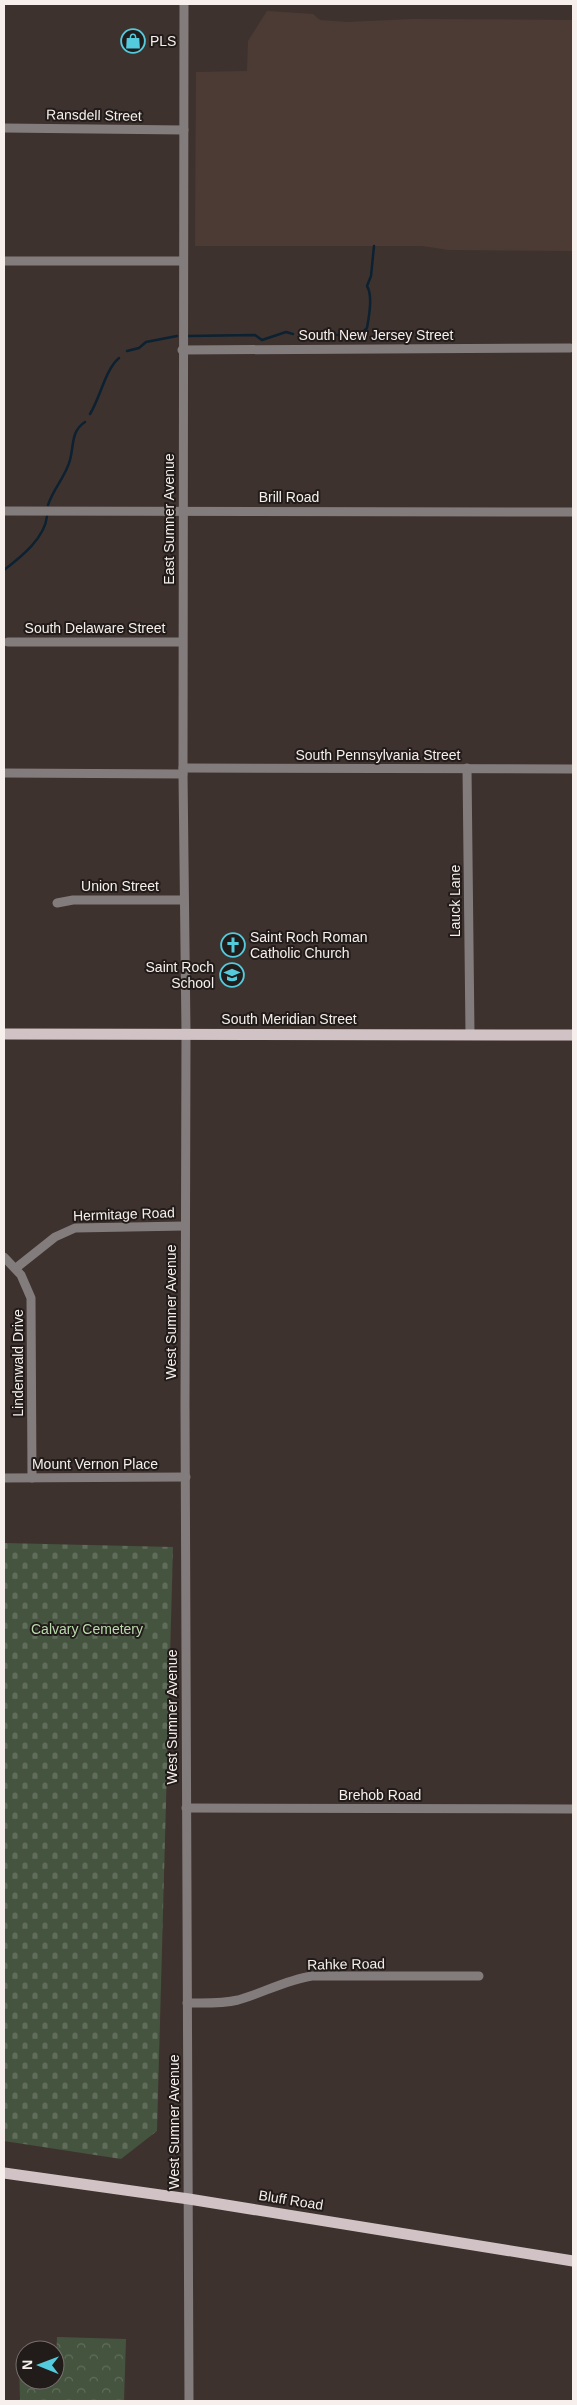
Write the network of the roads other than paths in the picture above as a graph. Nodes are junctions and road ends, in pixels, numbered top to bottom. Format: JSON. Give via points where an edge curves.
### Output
{"nodes":[{"id":1,"x":184,"y":4,"type":"edge"},
{"id":2,"x":4,"y":128,"type":"edge"},
{"id":3,"x":184,"y":130,"type":"junction"},
{"id":4,"x":4,"y":261,"type":"edge"},
{"id":5,"x":182,"y":261,"type":"junction"},
{"id":6,"x":570,"y":348,"type":"dead end"},
{"id":7,"x":182,"y":350,"type":"junction"},
{"id":8,"x":4,"y":510,"type":"edge"},
{"id":9,"x":182,"y":510,"type":"junction"},
{"id":10,"x":573,"y":512,"type":"edge"},
{"id":11,"x":8,"y":642,"type":"dead end"},
{"id":12,"x":182,"y":642,"type":"junction"},
{"id":13,"x":467,"y":768,"type":"junction"},
{"id":14,"x":573,"y":769,"type":"edge"},
{"id":15,"x":183,"y":771,"type":"junction"},
{"id":16,"x":4,"y":773,"type":"edge"},
{"id":17,"x":183,"y":900,"type":"junction"},
{"id":18,"x":57,"y":903,"type":"dead end"},
{"id":19,"x":4,"y":1034,"type":"edge"},
{"id":20,"x":186,"y":1034,"type":"junction"},
{"id":21,"x":470,"y":1034,"type":"junction"},
{"id":22,"x":573,"y":1035,"type":"edge"},
{"id":23,"x":185,"y":1226,"type":"junction"},
{"id":24,"x":4,"y":1257,"type":"edge"},
{"id":25,"x":16,"y":1268,"type":"junction"},
{"id":26,"x":186,"y":1477,"type":"junction"},
{"id":27,"x":4,"y":1478,"type":"edge"},
{"id":28,"x":32,"y":1478,"type":"junction"},
{"id":29,"x":186,"y":1808,"type":"junction"},
{"id":30,"x":573,"y":1809,"type":"edge"},
{"id":31,"x":479,"y":1976,"type":"dead end"},
{"id":32,"x":187,"y":2003,"type":"junction"},
{"id":33,"x":4,"y":2173,"type":"edge"},
{"id":34,"x":189,"y":2199,"type":"junction"},
{"id":35,"x":573,"y":2261,"type":"edge"},
{"id":36,"x":189,"y":2401,"type":"edge"}],
"edges":[{"from":1,"to":3,"type":"street","name":"East Sumner Avenue"},
{"from":2,"to":3,"type":"street","name":"Ransdell Street"},
{"from":3,"to":5,"type":"street","name":"East Sumner Avenue"},
{"from":4,"to":5,"type":"street"},
{"from":5,"to":7,"type":"street","name":"East Sumner Avenue"},
{"from":6,"to":7,"type":"street","name":"South New Jersey Street"},
{"from":7,"to":9,"type":"street","name":"East Sumner Avenue"},
{"from":8,"to":9,"type":"street","name":"Brill Road"},
{"from":9,"to":10,"type":"street","name":"Brill Road"},
{"from":9,"to":12,"type":"street","name":"East Sumner Avenue"},
{"from":11,"to":12,"type":"street","name":"South Delaware Street"},
{"from":12,"to":15,"type":"street","name":"East Sumner Avenue"},
{"from":13,"to":14,"type":"street","name":"South Pennsylvania Street"},
{"from":13,"to":15,"type":"street","name":"South Pennsylvania Street"},
{"from":13,"to":21,"type":"street","name":"Lauck Lane"},
{"from":15,"to":16,"type":"street","name":"South Pennsylvania Street"},
{"from":15,"to":17,"type":"street","name":"East Sumner Avenue"},
{"from":17,"to":18,"type":"street","name":"Union Street","via":[[73,900]]},
{"from":17,"to":20,"type":"street","name":"East Sumner Avenue"},
{"from":19,"to":20,"type":"main road","name":"South Meridian Street"},
{"from":20,"to":21,"type":"main road","name":"South Meridian Street"},
{"from":20,"to":23,"type":"street","name":"West Sumner Avenue"},
{"from":21,"to":22,"type":"main road","name":"South Meridian Street"},
{"from":23,"to":25,"type":"street","name":"Hermitage Road","via":[[75,1228],[60,1234]]},
{"from":23,"to":26,"type":"street","name":"West Sumner Avenue"},
{"from":24,"to":25,"type":"street","name":"Lindenwald Drive"},
{"from":25,"to":28,"type":"street","name":"Lindenwald Drive","via":[[28,1290],[32,1306]]},
{"from":26,"to":28,"type":"street","name":"Mount Vernon Place"},
{"from":26,"to":29,"type":"street","name":"West Sumner Avenue"},
{"from":27,"to":28,"type":"street","name":"Mount Vernon Place"},
{"from":29,"to":30,"type":"street","name":"Brehob Road"},
{"from":29,"to":32,"type":"street","name":"West Sumner Avenue"},
{"from":31,"to":32,"type":"street","name":"Rahke Road","via":[[312,1976],[236,2000]]},
{"from":32,"to":34,"type":"street","name":"West Sumner Avenue"},
{"from":33,"to":34,"type":"main road","name":"Bluff Road"},
{"from":34,"to":35,"type":"main road","name":"Bluff Road"},
{"from":34,"to":36,"type":"street","name":"West Sumner Avenue"}]}
